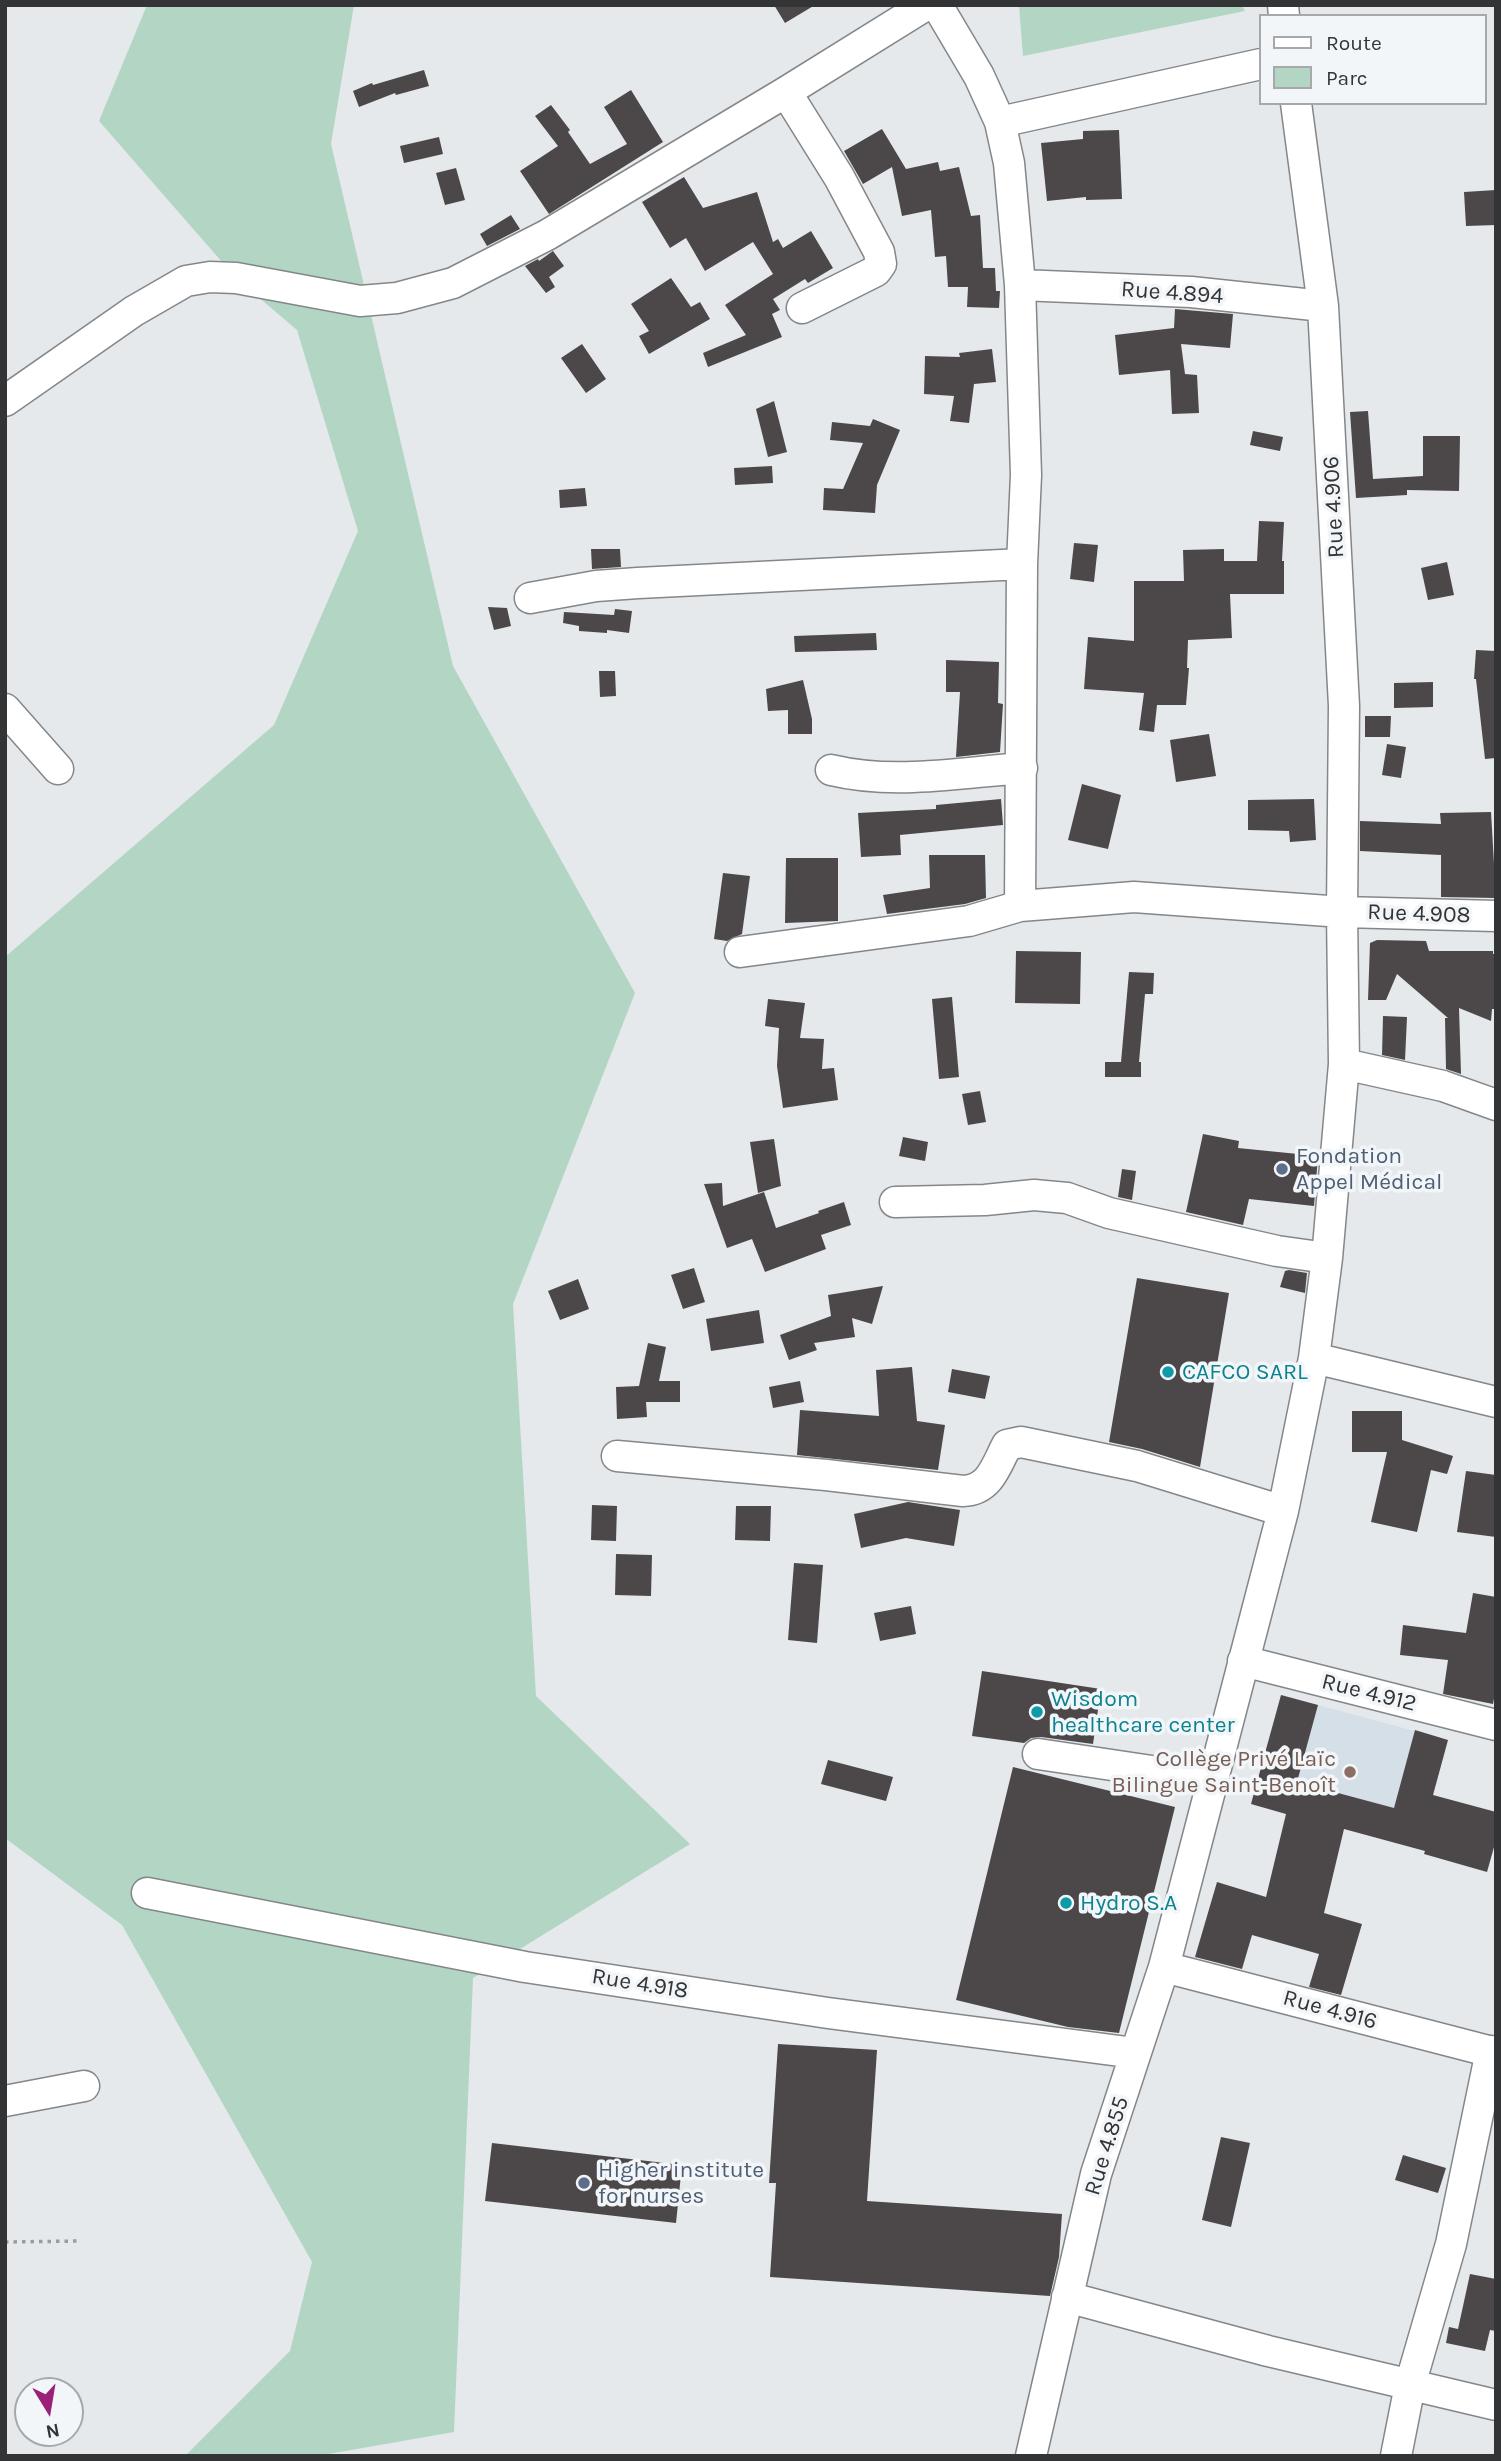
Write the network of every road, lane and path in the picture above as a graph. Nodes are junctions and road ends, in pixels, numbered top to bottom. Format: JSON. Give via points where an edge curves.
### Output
{"nodes":[{"id":1,"x":926,"y":5,"type":"edge"},
{"id":2,"x":937,"y":5,"type":"edge"},
{"id":3,"x":1260,"y":65,"type":"edge"},
{"id":4,"x":786,"y":92,"type":"junction"},
{"id":5,"x":1296,"y":105,"type":"edge"},
{"id":6,"x":1000,"y":122,"type":"junction"},
{"id":7,"x":1020,"y":285,"type":"junction"},
{"id":8,"x":1323,"y":306,"type":"junction"},
{"id":9,"x":802,"y":308,"type":"dead end"},
{"id":10,"x":5,"y":401,"type":"edge"},
{"id":11,"x":1022,"y":564,"type":"junction"},
{"id":12,"x":530,"y":598,"type":"dead end"},
{"id":13,"x":5,"y":709,"type":"edge"},
{"id":14,"x":1021,"y":768,"type":"junction"},
{"id":15,"x":58,"y":769,"type":"dead end"},
{"id":16,"x":831,"y":770,"type":"dead end"},
{"id":17,"x":1020,"y":906,"type":"junction"},
{"id":18,"x":1342,"y":912,"type":"junction"},
{"id":19,"x":1496,"y":916,"type":"edge"},
{"id":20,"x":740,"y":952,"type":"dead end"},
{"id":21,"x":1344,"y":1064,"type":"junction"},
{"id":22,"x":1496,"y":1105,"type":"edge"},
{"id":23,"x":895,"y":1202,"type":"dead end"},
{"id":24,"x":1327,"y":1258,"type":"junction"},
{"id":25,"x":1314,"y":1358,"type":"junction"},
{"id":26,"x":1496,"y":1402,"type":"edge"},
{"id":27,"x":617,"y":1456,"type":"dead end"},
{"id":28,"x":1283,"y":1511,"type":"junction"},
{"id":29,"x":1243,"y":1661,"type":"junction"},
{"id":30,"x":1496,"y":1725,"type":"edge"},
{"id":31,"x":1038,"y":1754,"type":"dead end"},
{"id":32,"x":1212,"y":1780,"type":"junction"},
{"id":33,"x":148,"y":1893,"type":"dead end"},
{"id":34,"x":1164,"y":1966,"type":"junction"},
{"id":35,"x":1493,"y":2052,"type":"edge"},
{"id":36,"x":1135,"y":2053,"type":"junction"},
{"id":37,"x":84,"y":2086,"type":"dead end"},
{"id":38,"x":5,"y":2101,"type":"edge"},
{"id":39,"x":79,"y":2241,"type":"dead end"},
{"id":40,"x":5,"y":2242,"type":"edge"},
{"id":41,"x":1068,"y":2297,"type":"junction"},
{"id":42,"x":1410,"y":2385,"type":"junction"},
{"id":43,"x":1496,"y":2405,"type":"edge"},
{"id":44,"x":1031,"y":2456,"type":"edge"},
{"id":45,"x":1396,"y":2456,"type":"edge"}],
"edges":[{"from":1,"to":4,"type":"street"},
{"from":2,"to":6,"type":"street"},
{"from":3,"to":6,"type":"street"},
{"from":4,"to":9,"type":"street","via":[[839,177],[881,264],[876,271]]},
{"from":4,"to":10,"type":"street","via":[[547,235],[453,283],[397,298],[360,301],[236,278],[186,281],[134,311]]},
{"from":5,"to":8,"type":"street","name":"Rue 4.906"},
{"from":6,"to":7,"type":"street","via":[[1009,163]]},
{"from":7,"to":8,"type":"street","name":"Rue 4.894","via":[[1191,292]]},
{"from":7,"to":11,"type":"street","via":[[1026,475]]},
{"from":8,"to":18,"type":"street","name":"Rue 4.906","via":[[1344,706]]},
{"from":11,"to":12,"type":"street","via":[[606,585]]},
{"from":11,"to":14,"type":"street"},
{"from":13,"to":15,"type":"street"},
{"from":14,"to":16,"type":"street","via":[[895,778],[858,777]]},
{"from":14,"to":17,"type":"street"},
{"from":17,"to":18,"type":"street","name":"Rue 4.908","via":[[1134,897]]},
{"from":17,"to":20,"type":"street","name":"Rue 4.908","via":[[969,920]]},
{"from":18,"to":19,"type":"street","name":"Rue 4.908"},
{"from":18,"to":21,"type":"street","name":"Rue 4.906"},
{"from":21,"to":22,"type":"street","via":[[1443,1086]]},
{"from":21,"to":24,"type":"street","name":"Rue 4.906"},
{"from":23,"to":24,"type":"street","via":[[1034,1195],[1068,1198],[1109,1213]]},
{"from":24,"to":25,"type":"street","name":"Rue 4.906"},
{"from":25,"to":26,"type":"street"},
{"from":25,"to":28,"type":"street","name":"Rue 4.855"},
{"from":27,"to":28,"type":"street","via":[[964,1492],[985,1485],[1007,1445],[1021,1442],[1137,1466]]},
{"from":28,"to":29,"type":"street","name":"Rue 4.855"},
{"from":29,"to":30,"type":"street","name":"Rue 4.912"},
{"from":29,"to":32,"type":"street","name":"Rue 4.855"},
{"from":31,"to":32,"type":"street"},
{"from":32,"to":34,"type":"street","name":"Rue 4.855"},
{"from":33,"to":36,"type":"street","name":"Rue 4.918","via":[[525,1967]]},
{"from":34,"to":35,"type":"street","name":"Rue 4.916"},
{"from":34,"to":36,"type":"street","name":"Rue 4.855"},
{"from":35,"to":42,"type":"street","via":[[1451,2244]]},
{"from":36,"to":41,"type":"street","name":"Rue 4.855","via":[[1096,2174]]},
{"from":37,"to":38,"type":"street"},
{"from":39,"to":40,"type":"path"},
{"from":41,"to":42,"type":"street"},
{"from":41,"to":44,"type":"street","name":"Rue 4.855"},
{"from":42,"to":43,"type":"street"},
{"from":42,"to":45,"type":"street"}]}
